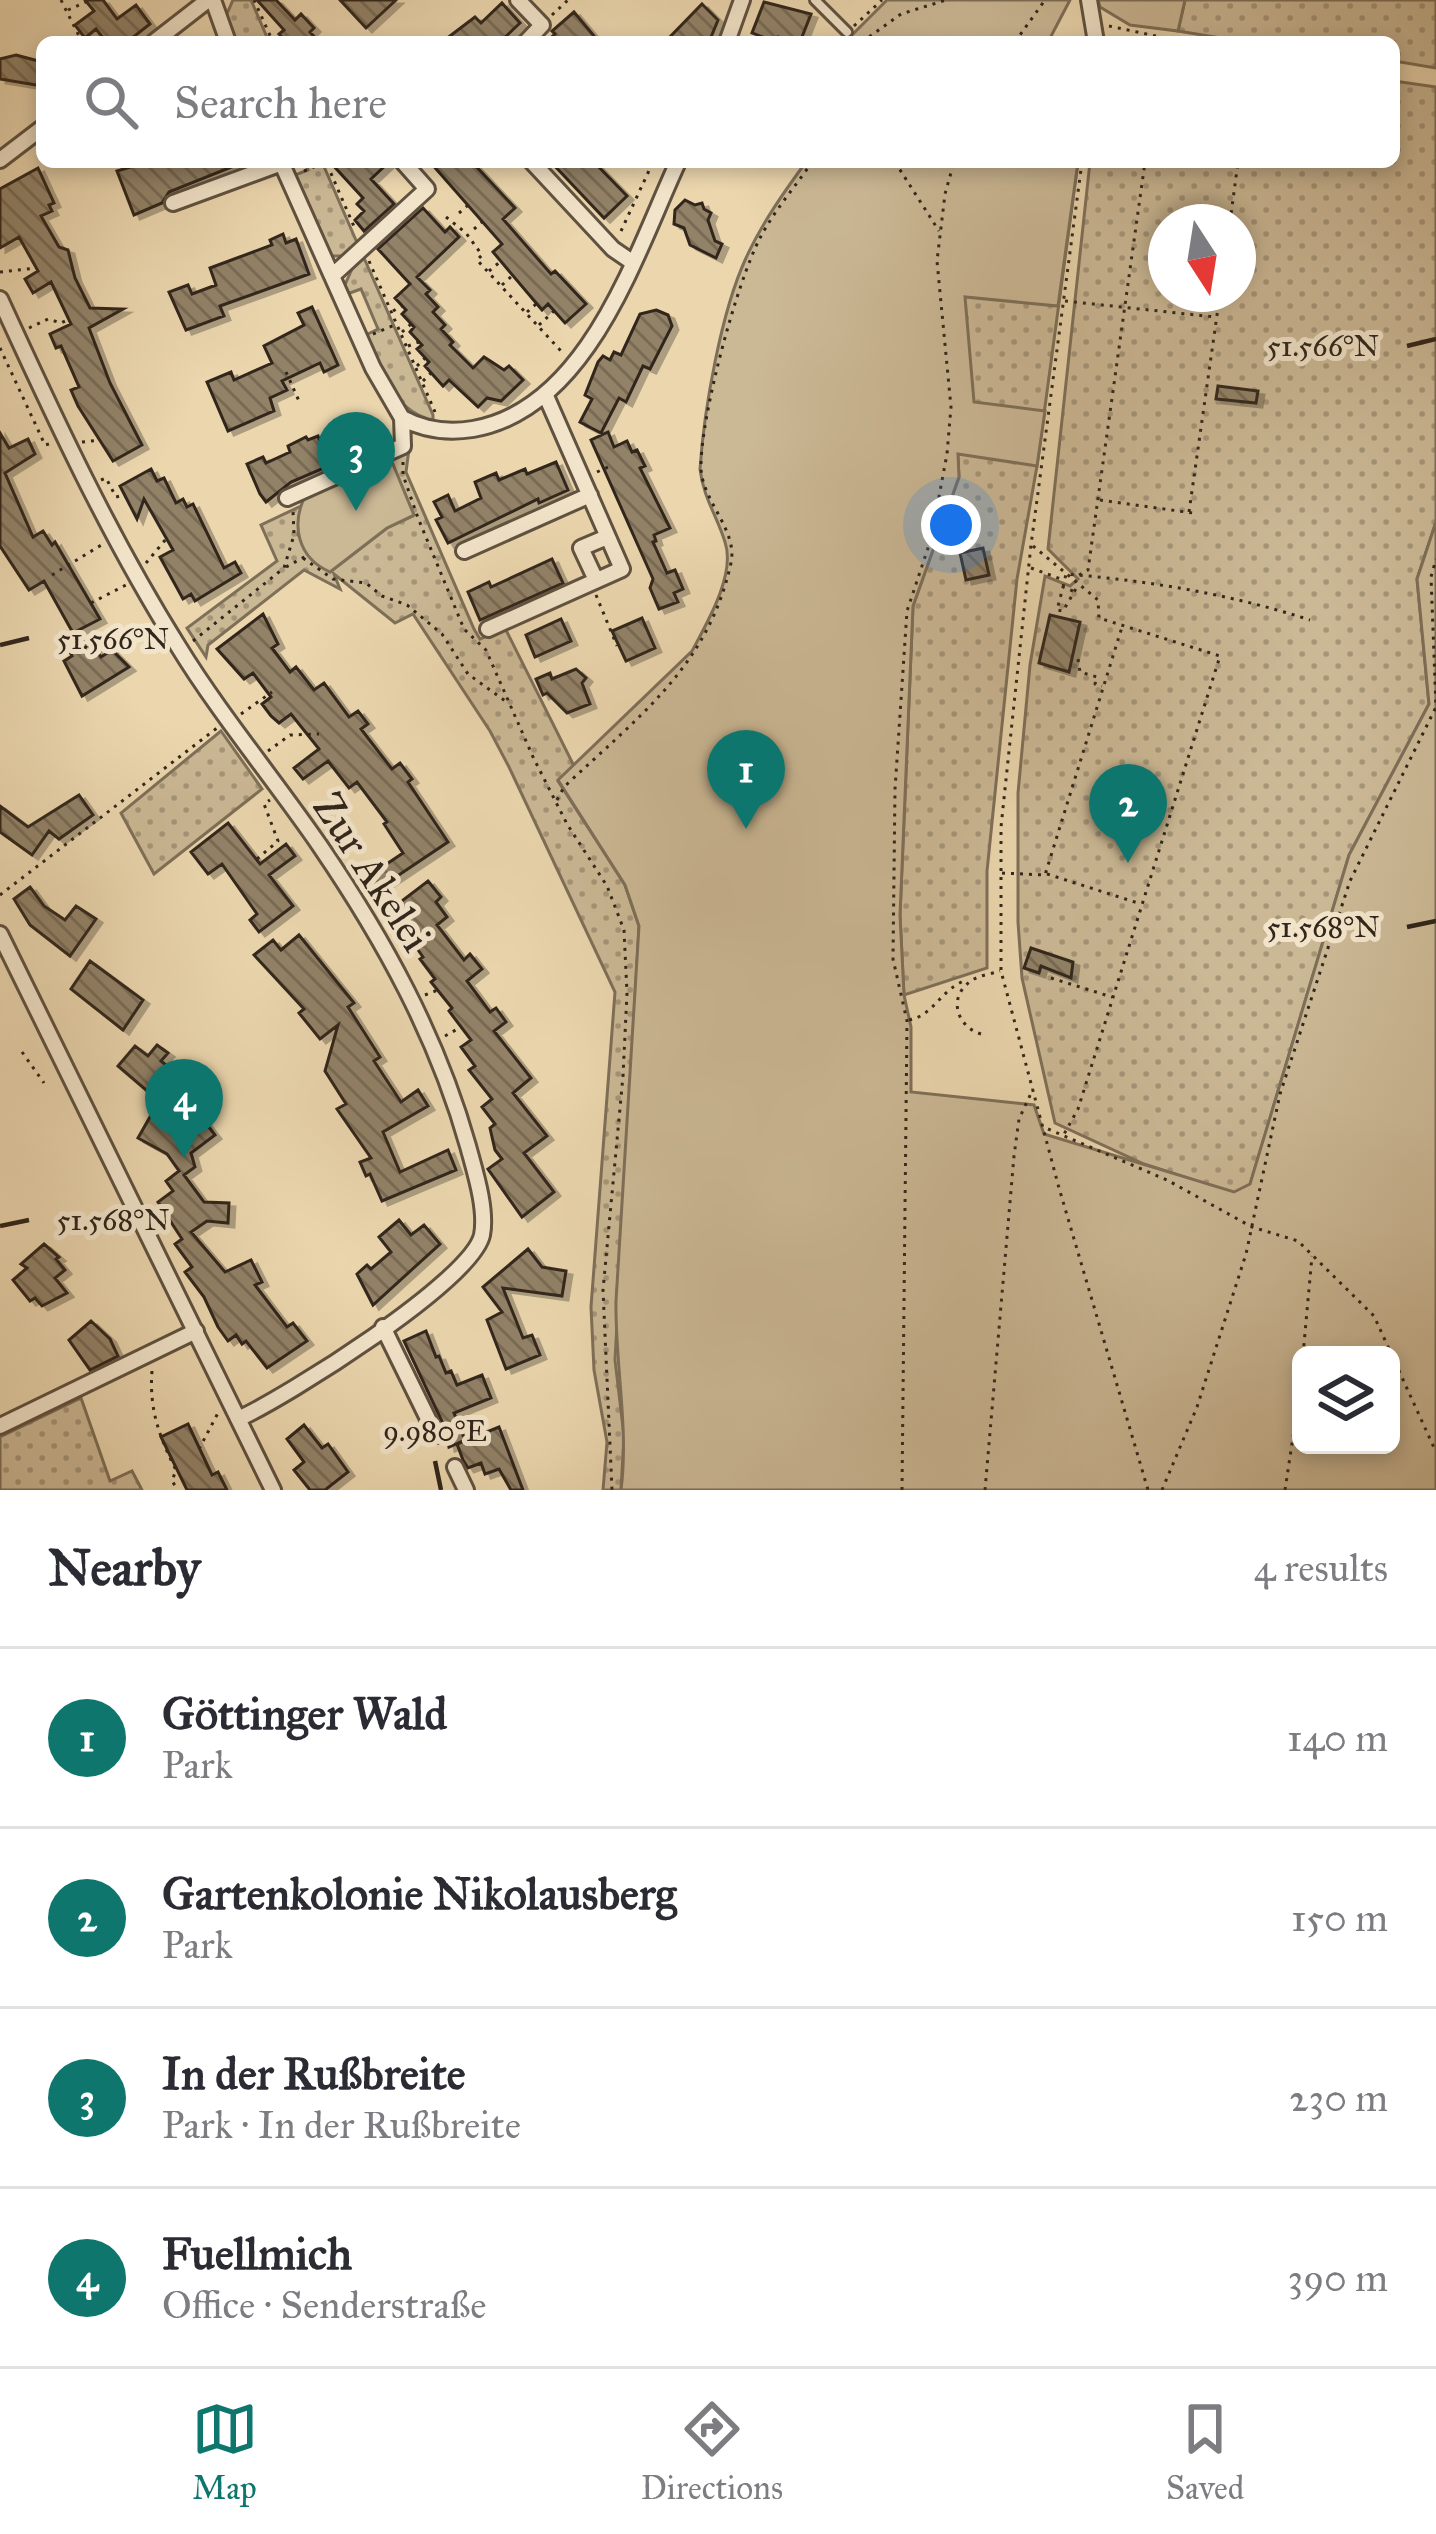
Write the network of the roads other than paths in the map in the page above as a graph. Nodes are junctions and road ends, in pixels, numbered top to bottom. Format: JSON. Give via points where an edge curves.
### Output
{"nodes":[{"id":1,"x":211,"y":0,"type":"edge"},
{"id":2,"x":518,"y":0,"type":"edge"},
{"id":3,"x":742,"y":0,"type":"edge"},
{"id":4,"x":815,"y":0,"type":"edge"},
{"id":5,"x":1089,"y":0,"type":"edge"},
{"id":6,"x":847,"y":32,"type":"road end"},
{"id":7,"x":538,"y":35,"type":"edge"},
{"id":8,"x":162,"y":36,"type":"edge"},
{"id":9,"x":226,"y":36,"type":"edge"},
{"id":10,"x":729,"y":36,"type":"edge"},
{"id":11,"x":1096,"y":36,"type":"edge"},
{"id":12,"x":36,"y":133,"type":"edge"},
{"id":13,"x":0,"y":160,"type":"edge"},
{"id":14,"x":265,"y":168,"type":"edge"},
{"id":15,"x":284,"y":168,"type":"edge"},
{"id":16,"x":408,"y":168,"type":"edge"},
{"id":17,"x":538,"y":168,"type":"edge"},
{"id":18,"x":675,"y":168,"type":"edge"},
{"id":19,"x":173,"y":203,"type":"dead end"},
{"id":20,"x":632,"y":262,"type":"junction"},
{"id":21,"x":332,"y":276,"type":"junction"},
{"id":22,"x":0,"y":298,"type":"edge"},
{"id":23,"x":546,"y":397,"type":"junction"},
{"id":24,"x":402,"y":418,"type":"junction"},
{"id":25,"x":590,"y":495,"type":"junction"},
{"id":26,"x":287,"y":498,"type":"road end"},
{"id":27,"x":607,"y":537,"type":"junction"},
{"id":28,"x":464,"y":551,"type":"dead end"},
{"id":29,"x":595,"y":581,"type":"junction"},
{"id":30,"x":488,"y":628,"type":"dead end"},
{"id":31,"x":0,"y":934,"type":"edge"},
{"id":32,"x":383,"y":1327,"type":"junction"},
{"id":33,"x":196,"y":1331,"type":"junction"},
{"id":34,"x":238,"y":1419,"type":"junction"},
{"id":35,"x":0,"y":1426,"type":"edge"},
{"id":36,"x":436,"y":1435,"type":"dead end"},
{"id":37,"x":455,"y":1467,"type":"dead end"},
{"id":38,"x":273,"y":1490,"type":"edge"},
{"id":39,"x":466,"y":1490,"type":"edge"}],
"edges":[{"from":1,"to":8,"type":"street"},
{"from":1,"to":9,"type":"street"},
{"from":2,"to":7,"type":"street"},
{"from":3,"to":10,"type":"street"},
{"from":4,"to":6,"type":"lane"},
{"from":5,"to":11,"type":"street"},
{"from":12,"to":13,"type":"street"},
{"from":14,"to":19,"type":"street"},
{"from":15,"to":21,"type":"street"},
{"from":16,"to":21,"type":"street","via":[[427,189]]},
{"from":17,"to":20,"type":"street"},
{"from":18,"to":20,"type":"street"},
{"from":20,"to":23,"type":"street","via":[[575,367]]},
{"from":21,"to":24,"type":"street"},
{"from":22,"to":32,"type":"street","name":"Zur Akelei","via":[[114,536],[180,650],[369,921],[432,1042],[471,1160],[481,1239],[466,1264]]},
{"from":23,"to":24,"type":"street","via":[[498,422],[443,430]]},
{"from":23,"to":25,"type":"street"},
{"from":24,"to":26,"type":"street","via":[[403,446]]},
{"from":25,"to":27,"type":"street"},
{"from":25,"to":28,"type":"street"},
{"from":27,"to":29,"type":"street","via":[[581,548]]},
{"from":27,"to":29,"type":"street","via":[[622,569]]},
{"from":29,"to":30,"type":"street"},
{"from":31,"to":33,"type":"street"},
{"from":32,"to":34,"type":"street","name":"Zur Akelei"},
{"from":32,"to":36,"type":"street"},
{"from":33,"to":34,"type":"street"},
{"from":33,"to":35,"type":"street"},
{"from":34,"to":38,"type":"street"},
{"from":37,"to":39,"type":"street"}]}
